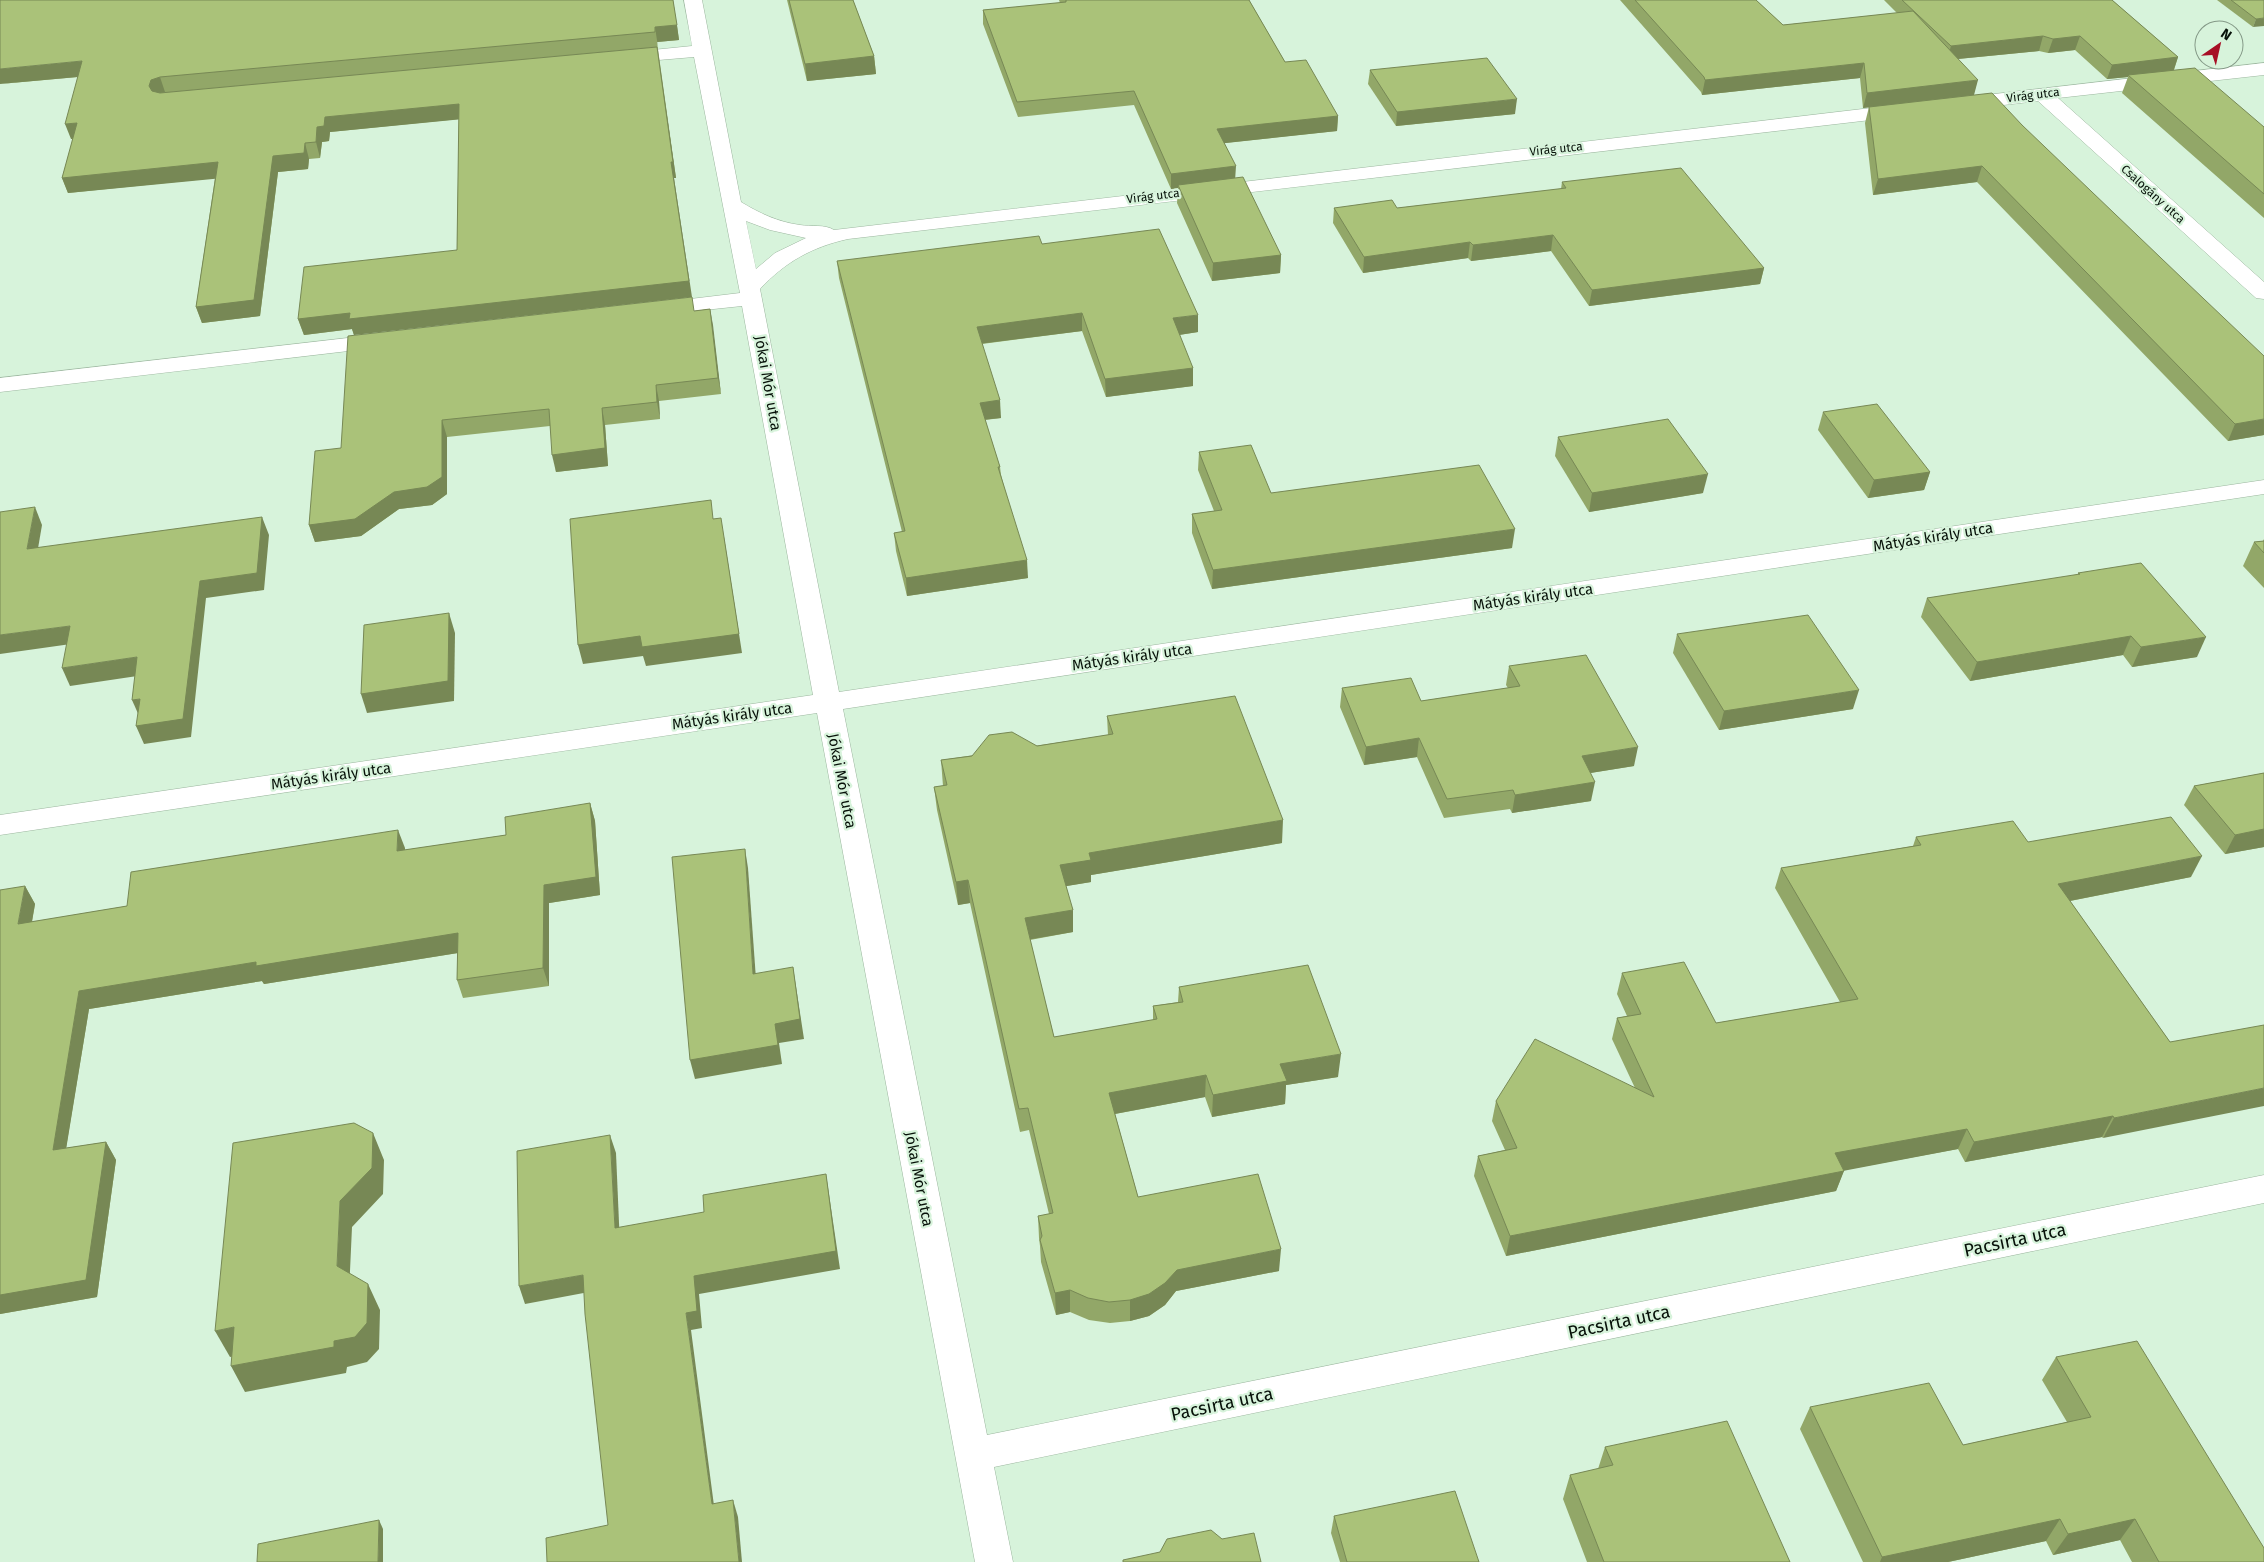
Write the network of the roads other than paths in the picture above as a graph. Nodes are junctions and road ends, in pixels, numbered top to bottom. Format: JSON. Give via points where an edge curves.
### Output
{"nodes":[{"id":1,"x":693,"y":0,"type":"edge"},
{"id":2,"x":701,"y":51,"type":"junction"},
{"id":3,"x":602,"y":60,"type":"edge"},
{"id":4,"x":2264,"y":69,"type":"edge"},
{"id":5,"x":2042,"y":94,"type":"junction"},
{"id":6,"x":1943,"y":106,"type":"edge"},
{"id":7,"x":1923,"y":108,"type":"edge"},
{"id":8,"x":732,"y":205,"type":"junction"},
{"id":9,"x":848,"y":232,"type":"junction"},
{"id":10,"x":751,"y":293,"type":"junction"},
{"id":11,"x":2264,"y":293,"type":"edge"},
{"id":12,"x":633,"y":312,"type":"edge"},
{"id":13,"x":406,"y":338,"type":"edge"},
{"id":14,"x":0,"y":385,"type":"edge"},
{"id":15,"x":2264,"y":487,"type":"edge"},
{"id":16,"x":827,"y":702,"type":"junction"},
{"id":17,"x":0,"y":825,"type":"edge"},
{"id":18,"x":2264,"y":1189,"type":"edge"},
{"id":19,"x":973,"y":1455,"type":"junction"},
{"id":20,"x":994,"y":1562,"type":"edge"}],
"edges":[{"from":1,"to":2,"type":"street","name":"Jókai Mór utca"},
{"from":2,"to":3,"type":"street"},
{"from":2,"to":8,"type":"street","name":"Jókai Mór utca"},
{"from":4,"to":5,"type":"street","name":"Virág utca"},
{"from":5,"to":6,"type":"street","name":"Virág utca"},
{"from":5,"to":11,"type":"street","name":"Csalogány utca"},
{"from":7,"to":9,"type":"street","name":"Virág utca"},
{"from":8,"to":9,"type":"street","name":"Virág utca","via":[[750,217],[790,230]]},
{"from":8,"to":10,"type":"street","name":"Jókai Mór utca"},
{"from":9,"to":10,"type":"street","name":"Virág utca","via":[[804,244],[786,253],[766,268]]},
{"from":10,"to":12,"type":"street"},
{"from":10,"to":16,"type":"street","name":"Jókai Mór utca"},
{"from":13,"to":14,"type":"street"},
{"from":15,"to":16,"type":"street","name":"Mátyás király utca"},
{"from":16,"to":17,"type":"street","name":"Mátyás király utca"},
{"from":16,"to":19,"type":"street","name":"Jókai Mór utca"},
{"from":18,"to":19,"type":"street","name":"Pacsirta utca"},
{"from":19,"to":20,"type":"street","name":"Jókai Mór utca"}]}
